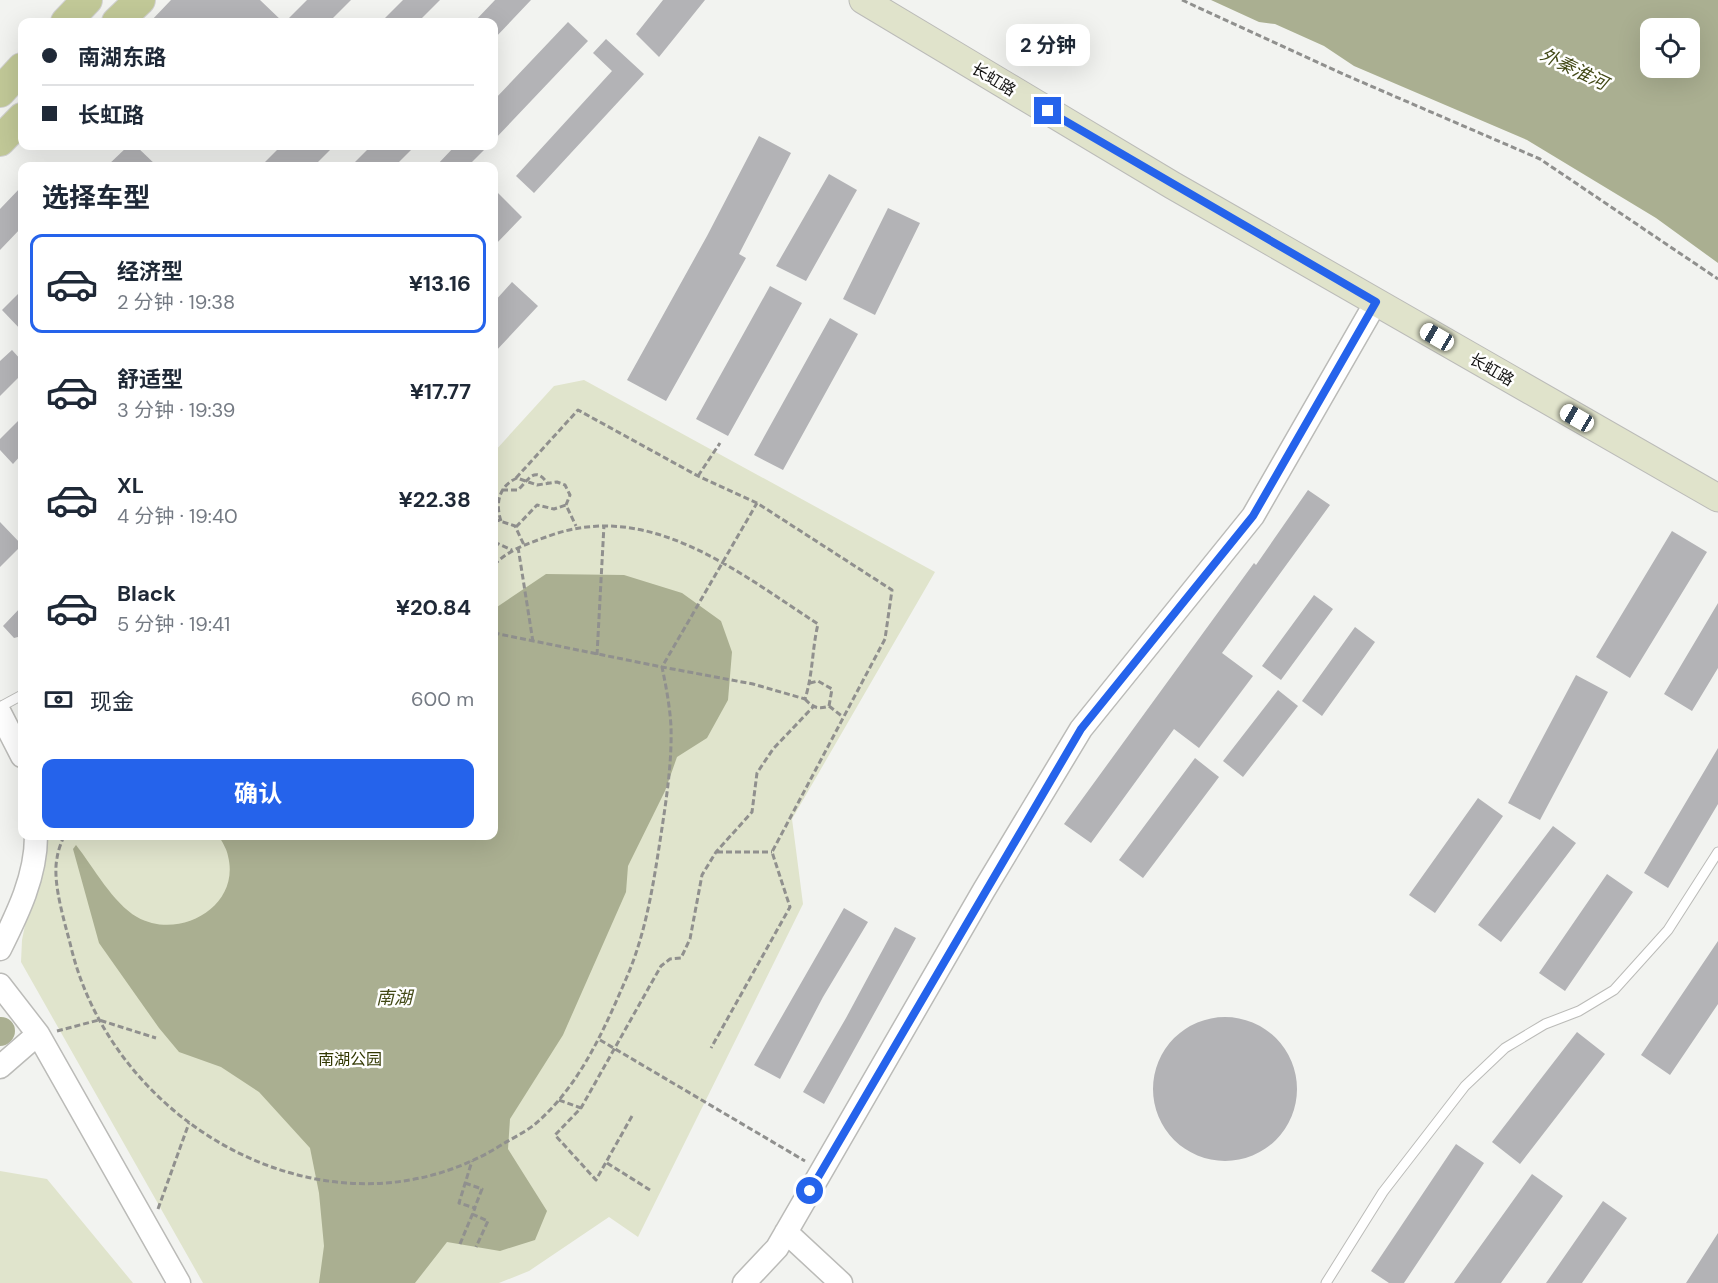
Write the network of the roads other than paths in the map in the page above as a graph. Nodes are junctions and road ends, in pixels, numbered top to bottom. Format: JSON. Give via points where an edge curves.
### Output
{"nodes":[{"id":1,"x":87,"y":0,"type":"edge"},
{"id":2,"x":140,"y":0,"type":"edge"},
{"id":3,"x":863,"y":0,"type":"edge"},
{"id":4,"x":70,"y":18,"type":"edge"},
{"id":5,"x":121,"y":18,"type":"edge"},
{"id":6,"x":18,"y":72,"type":"edge"},
{"id":7,"x":0,"y":92,"type":"edge"},
{"id":8,"x":18,"y":122,"type":"edge"},
{"id":9,"x":0,"y":141,"type":"edge"},
{"id":10,"x":1376,"y":302,"type":"junction"},
{"id":11,"x":1718,"y":498,"type":"edge"},
{"id":12,"x":18,"y":697,"type":"edge"},
{"id":13,"x":0,"y":706,"type":"edge"},
{"id":14,"x":0,"y":713,"type":"edge"},
{"id":15,"x":18,"y":748,"type":"edge"},
{"id":16,"x":36,"y":840,"type":"edge"},
{"id":17,"x":1718,"y":852,"type":"edge"},
{"id":18,"x":0,"y":949,"type":"edge"},
{"id":19,"x":0,"y":985,"type":"edge"},
{"id":20,"x":39,"y":1035,"type":"junction"},
{"id":21,"x":0,"y":1067,"type":"edge"},
{"id":22,"x":786,"y":1232,"type":"junction"},
{"id":23,"x":179,"y":1283,"type":"edge"},
{"id":24,"x":744,"y":1283,"type":"edge"},
{"id":25,"x":841,"y":1283,"type":"edge"},
{"id":26,"x":1326,"y":1283,"type":"edge"}],
"edges":[{"from":1,"to":4,"type":"main road"},
{"from":2,"to":5,"type":"main road"},
{"from":3,"to":10,"type":"main road","name":"长虹路"},
{"from":6,"to":7,"type":"main road"},
{"from":8,"to":9,"type":"main road"},
{"from":10,"to":11,"type":"main road","name":"长虹路"},
{"from":10,"to":22,"type":"street","via":[[1253,516],[1081,729]]},
{"from":12,"to":13,"type":"lane"},
{"from":14,"to":15,"type":"street"},
{"from":16,"to":18,"type":"street","via":[[22,903]]},
{"from":17,"to":26,"type":"lane","via":[[1668,930],[1614,990],[1505,1048],[1466,1086],[1383,1192]]},
{"from":19,"to":20,"type":"street"},
{"from":20,"to":21,"type":"street"},
{"from":20,"to":23,"type":"street"},
{"from":22,"to":24,"type":"street","via":[[777,1248]]},
{"from":22,"to":25,"type":"street"}]}
